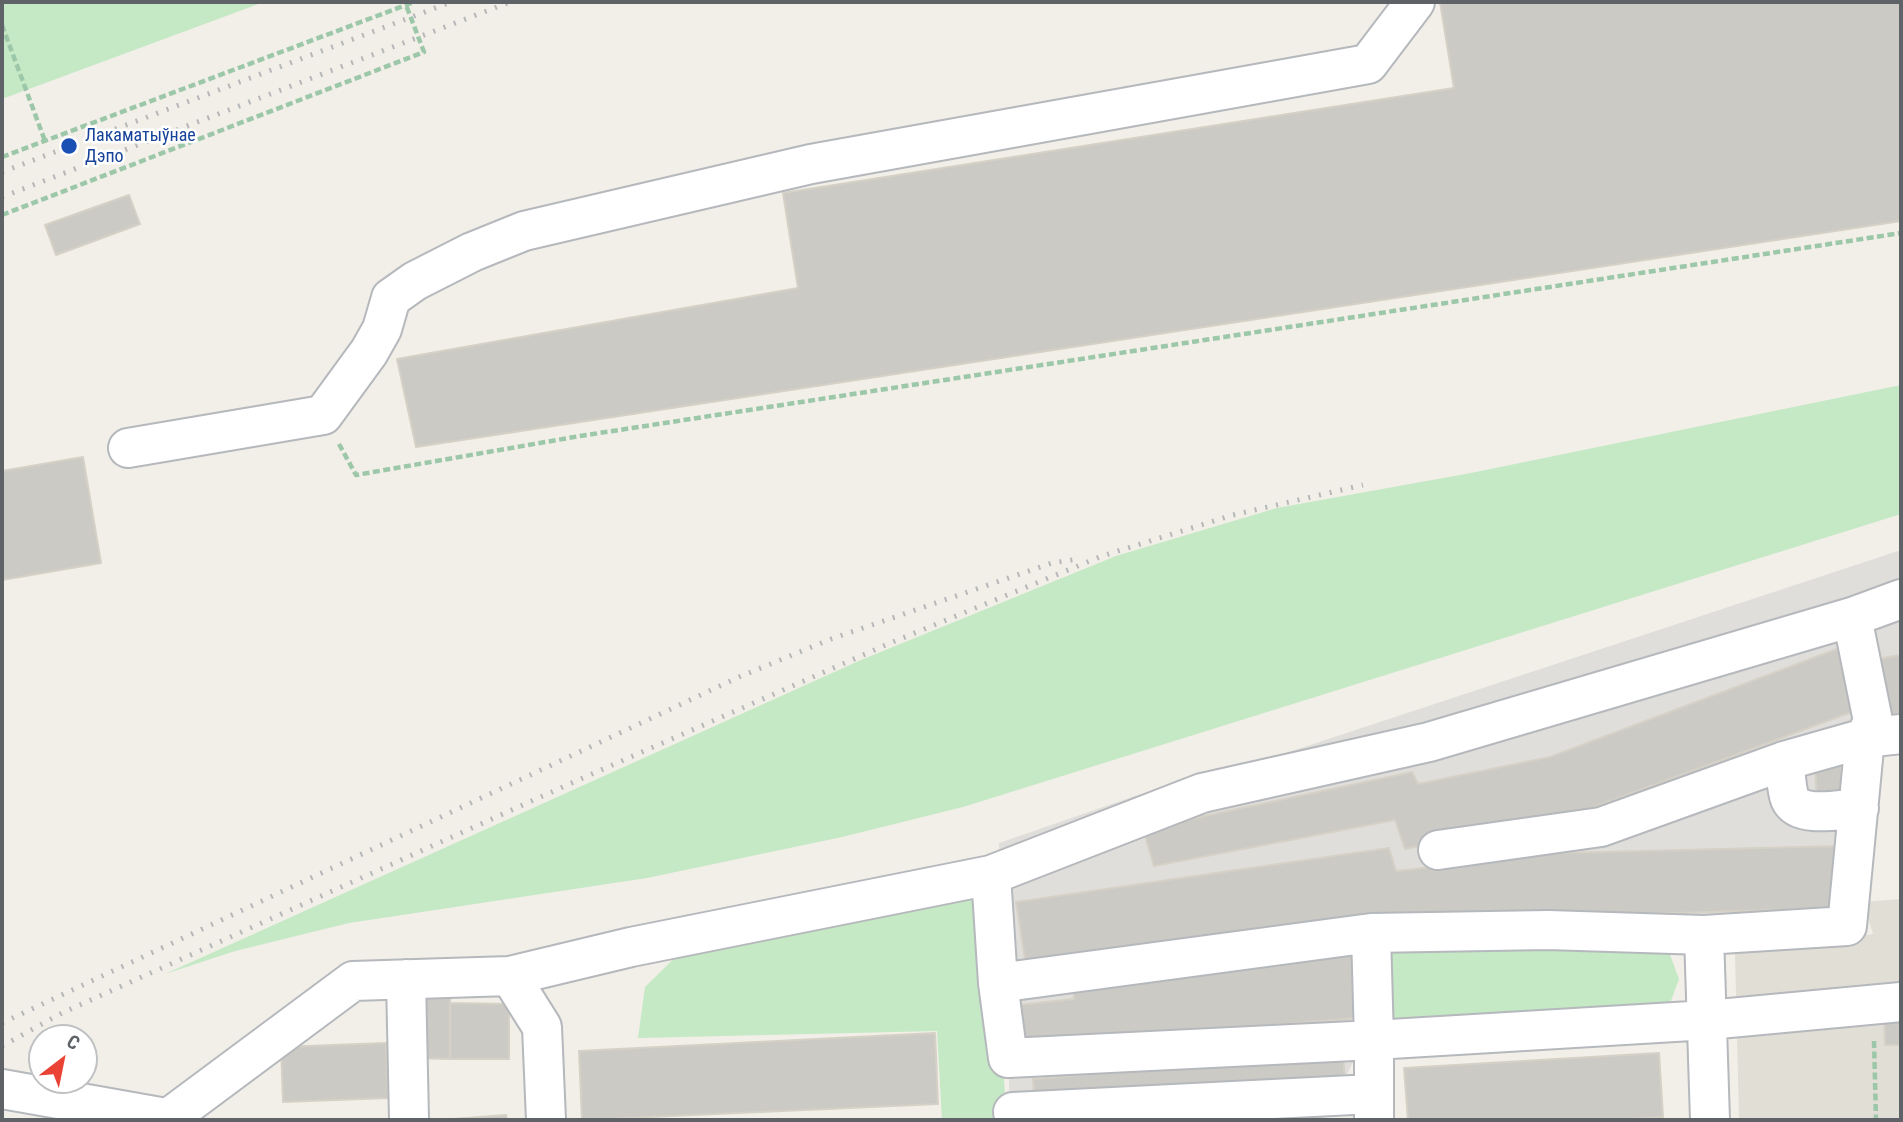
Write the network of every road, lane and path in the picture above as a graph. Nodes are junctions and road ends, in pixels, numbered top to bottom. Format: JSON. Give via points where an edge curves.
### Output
{"nodes":[{"id":1,"x":414,"y":2,"type":"edge"},
{"id":2,"x":1415,"y":2,"type":"edge"},
{"id":3,"x":406,"y":5,"type":"junction"},
{"id":4,"x":2,"y":24,"type":"edge"},
{"id":5,"x":45,"y":141,"type":"junction"},
{"id":6,"x":2,"y":157,"type":"edge"},
{"id":7,"x":2,"y":215,"type":"edge"},
{"id":8,"x":1901,"y":233,"type":"edge"},
{"id":9,"x":323,"y":415,"type":"junction"},
{"id":10,"x":128,"y":448,"type":"dead end"},
{"id":11,"x":1901,"y":599,"type":"edge"},
{"id":12,"x":1852,"y":617,"type":"junction"},
{"id":13,"x":1883,"y":736,"type":"edge"},
{"id":14,"x":1784,"y":761,"type":"junction"},
{"id":15,"x":1859,"y":808,"type":"junction"},
{"id":16,"x":1438,"y":850,"type":"dead end"},
{"id":17,"x":991,"y":875,"type":"junction"},
{"id":18,"x":1371,"y":933,"type":"junction"},
{"id":19,"x":1704,"y":935,"type":"junction"},
{"id":20,"x":510,"y":976,"type":"junction"},
{"id":21,"x":406,"y":979,"type":"junction"},
{"id":22,"x":998,"y":983,"type":"junction"},
{"id":23,"x":1887,"y":1002,"type":"edge"},
{"id":24,"x":1708,"y":1020,"type":"junction"},
{"id":25,"x":1374,"y":1040,"type":"junction"},
{"id":26,"x":1008,"y":1058,"type":"junction"},
{"id":27,"x":2,"y":1088,"type":"edge"},
{"id":28,"x":1373,"y":1107,"type":"edge"},
{"id":29,"x":1013,"y":1116,"type":"edge"},
{"id":30,"x":171,"y":1120,"type":"edge"},
{"id":31,"x":409,"y":1120,"type":"edge"},
{"id":32,"x":546,"y":1120,"type":"edge"},
{"id":33,"x":1710,"y":1120,"type":"edge"},
{"id":34,"x":1876,"y":1120,"type":"edge"}],
"edges":[{"from":1,"to":3,"type":"path"},
{"from":2,"to":9,"type":"lane","via":[[1368,64],[811,164],[524,231],[472,251],[391,298],[382,329]]},
{"from":3,"to":5,"type":"path"},
{"from":3,"to":7,"type":"path","via":[[424,52]]},
{"from":4,"to":5,"type":"path"},
{"from":5,"to":6,"type":"path"},
{"from":8,"to":9,"type":"path","via":[[594,433],[356,475]]},
{"from":9,"to":10,"type":"lane"},
{"from":11,"to":12,"type":"lane"},
{"from":12,"to":13,"type":"lane","via":[[1873,721]]},
{"from":12,"to":17,"type":"lane","via":[[1429,742],[1202,793]]},
{"from":13,"to":14,"type":"lane"},
{"from":13,"to":15,"type":"lane"},
{"from":14,"to":15,"type":"lane","via":[[1790,799],[1797,807],[1806,811]]},
{"from":14,"to":16,"type":"lane","via":[[1601,827]]},
{"from":15,"to":19,"type":"lane","via":[[1847,926]]},
{"from":17,"to":20,"type":"lane","via":[[631,947]]},
{"from":17,"to":22,"type":"lane"},
{"from":18,"to":19,"type":"lane","via":[[1548,930]]},
{"from":18,"to":22,"type":"lane"},
{"from":18,"to":25,"type":"lane"},
{"from":19,"to":24,"type":"lane"},
{"from":20,"to":21,"type":"lane"},
{"from":20,"to":32,"type":"lane","via":[[542,1027]]},
{"from":21,"to":30,"type":"lane","via":[[353,981]]},
{"from":21,"to":31,"type":"lane"},
{"from":22,"to":26,"type":"lane"},
{"from":23,"to":24,"type":"lane"},
{"from":23,"to":34,"type":"path"},
{"from":24,"to":25,"type":"lane"},
{"from":24,"to":33,"type":"lane"},
{"from":25,"to":26,"type":"lane"},
{"from":25,"to":28,"type":"lane"},
{"from":26,"to":29,"type":"lane"},
{"from":27,"to":30,"type":"lane"},
{"from":28,"to":29,"type":"lane"}]}
